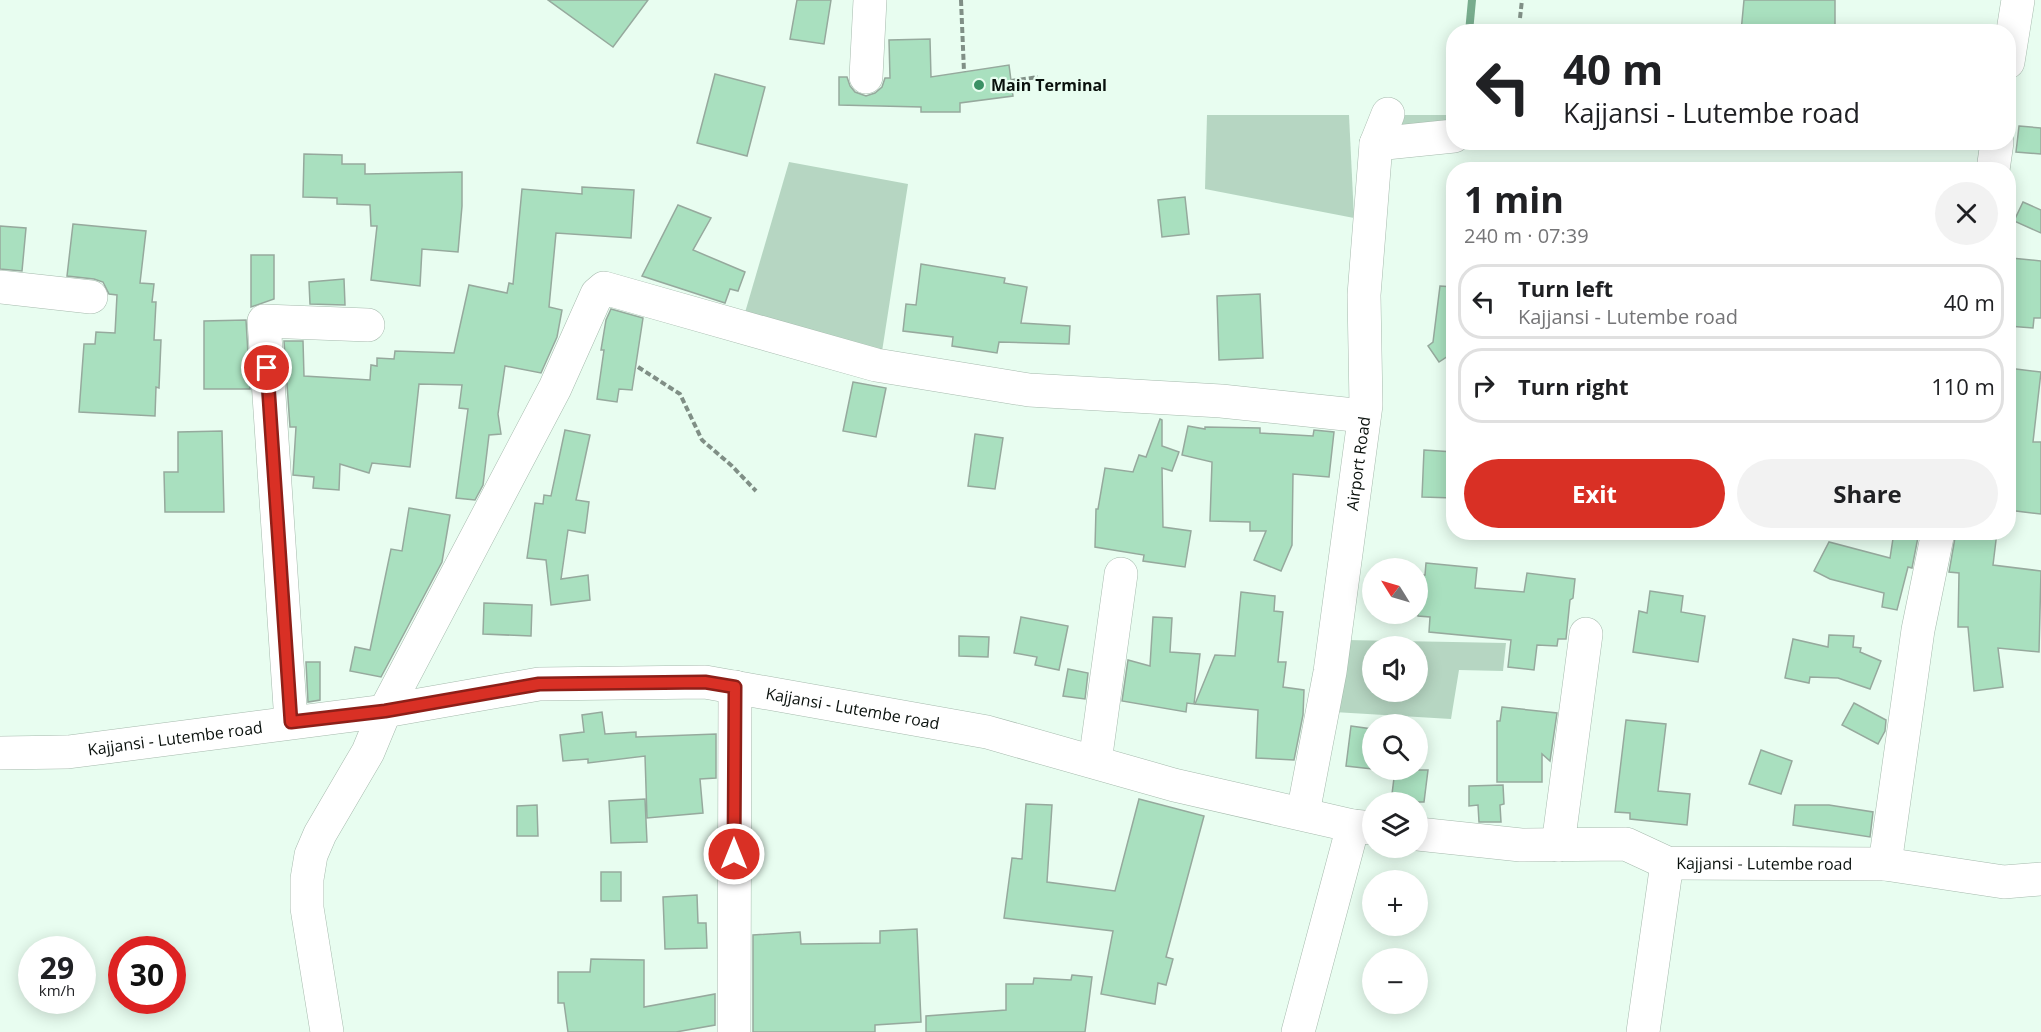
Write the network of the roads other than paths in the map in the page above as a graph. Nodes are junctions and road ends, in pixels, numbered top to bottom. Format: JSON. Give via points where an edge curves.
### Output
{"nodes":[{"id":1,"x":870,"y":0,"type":"edge"},
{"id":2,"x":2018,"y":0,"type":"edge"},
{"id":3,"x":2014,"y":24,"type":"edge"},
{"id":4,"x":866,"y":77,"type":"dead end"},
{"id":5,"x":1388,"y":114,"type":"dead end"},
{"id":6,"x":1446,"y":137,"type":"edge"},
{"id":7,"x":1376,"y":144,"type":"junction"},
{"id":8,"x":0,"y":287,"type":"edge"},
{"id":9,"x":91,"y":297,"type":"dead end"},
{"id":10,"x":368,"y":325,"type":"dead end"},
{"id":11,"x":1364,"y":416,"type":"junction"},
{"id":12,"x":1936,"y":540,"type":"edge"},
{"id":13,"x":1121,"y":574,"type":"dead end"},
{"id":14,"x":1586,"y":634,"type":"dead end"},
{"id":15,"x":735,"y":687,"type":"junction"},
{"id":16,"x":385,"y":711,"type":"junction"},
{"id":17,"x":291,"y":722,"type":"junction"},
{"id":18,"x":0,"y":753,"type":"edge"},
{"id":19,"x":1095,"y":762,"type":"junction"},
{"id":20,"x":1303,"y":813,"type":"junction"},
{"id":21,"x":1362,"y":827,"type":"edge"},
{"id":22,"x":1362,"y":830,"type":"edge"},
{"id":23,"x":1428,"y":835,"type":"edge"},
{"id":24,"x":1558,"y":845,"type":"junction"},
{"id":25,"x":1667,"y":863,"type":"junction"},
{"id":26,"x":1885,"y":864,"type":"junction"},
{"id":27,"x":2041,"y":879,"type":"edge"},
{"id":28,"x":327,"y":1032,"type":"edge"},
{"id":29,"x":734,"y":1032,"type":"edge"},
{"id":30,"x":1299,"y":1032,"type":"edge"},
{"id":31,"x":1642,"y":1032,"type":"edge"}],
"edges":[{"from":1,"to":4,"type":"street"},
{"from":2,"to":3,"type":"street"},
{"from":5,"to":7,"type":"street","name":"Airport Road"},
{"from":6,"to":7,"type":"street"},
{"from":7,"to":11,"type":"street","name":"Airport Road","via":[[1364,295]]},
{"from":8,"to":9,"type":"street"},
{"from":10,"to":17,"type":"street","via":[[264,321]]},
{"from":11,"to":16,"type":"street","via":[[1221,401],[1029,390],[888,367],[604,288]]},
{"from":11,"to":20,"type":"street","name":"Airport Road","via":[[1330,672]]},
{"from":12,"to":26,"type":"street","via":[[1918,630]]},
{"from":13,"to":19,"type":"street"},
{"from":14,"to":24,"type":"street"},
{"from":15,"to":16,"type":"street","name":"Kajjansi - Lutembe road","via":[[705,682],[539,684]]},
{"from":15,"to":19,"type":"street","name":"Kajjansi - Lutembe road","via":[[987,732]]},
{"from":15,"to":29,"type":"street"},
{"from":16,"to":17,"type":"street","name":"Kajjansi - Lutembe road"},
{"from":16,"to":28,"type":"street","via":[[368,752],[311,855],[308,908]]},
{"from":17,"to":18,"type":"street","name":"Kajjansi - Lutembe road","via":[[68,752]]},
{"from":19,"to":20,"type":"street","name":"Kajjansi - Lutembe road","via":[[1174,785]]},
{"from":20,"to":21,"type":"street","name":"Kajjansi - Lutembe road"},
{"from":22,"to":30,"type":"street"},
{"from":23,"to":24,"type":"street","name":"Kajjansi - Lutembe road"},
{"from":24,"to":25,"type":"street","name":"Kajjansi - Lutembe road","via":[[1626,844]]},
{"from":25,"to":26,"type":"street","name":"Kajjansi - Lutembe road"},
{"from":25,"to":31,"type":"street"},
{"from":26,"to":27,"type":"street","name":"Kajjansi - Lutembe road","via":[[2004,882]]}]}
